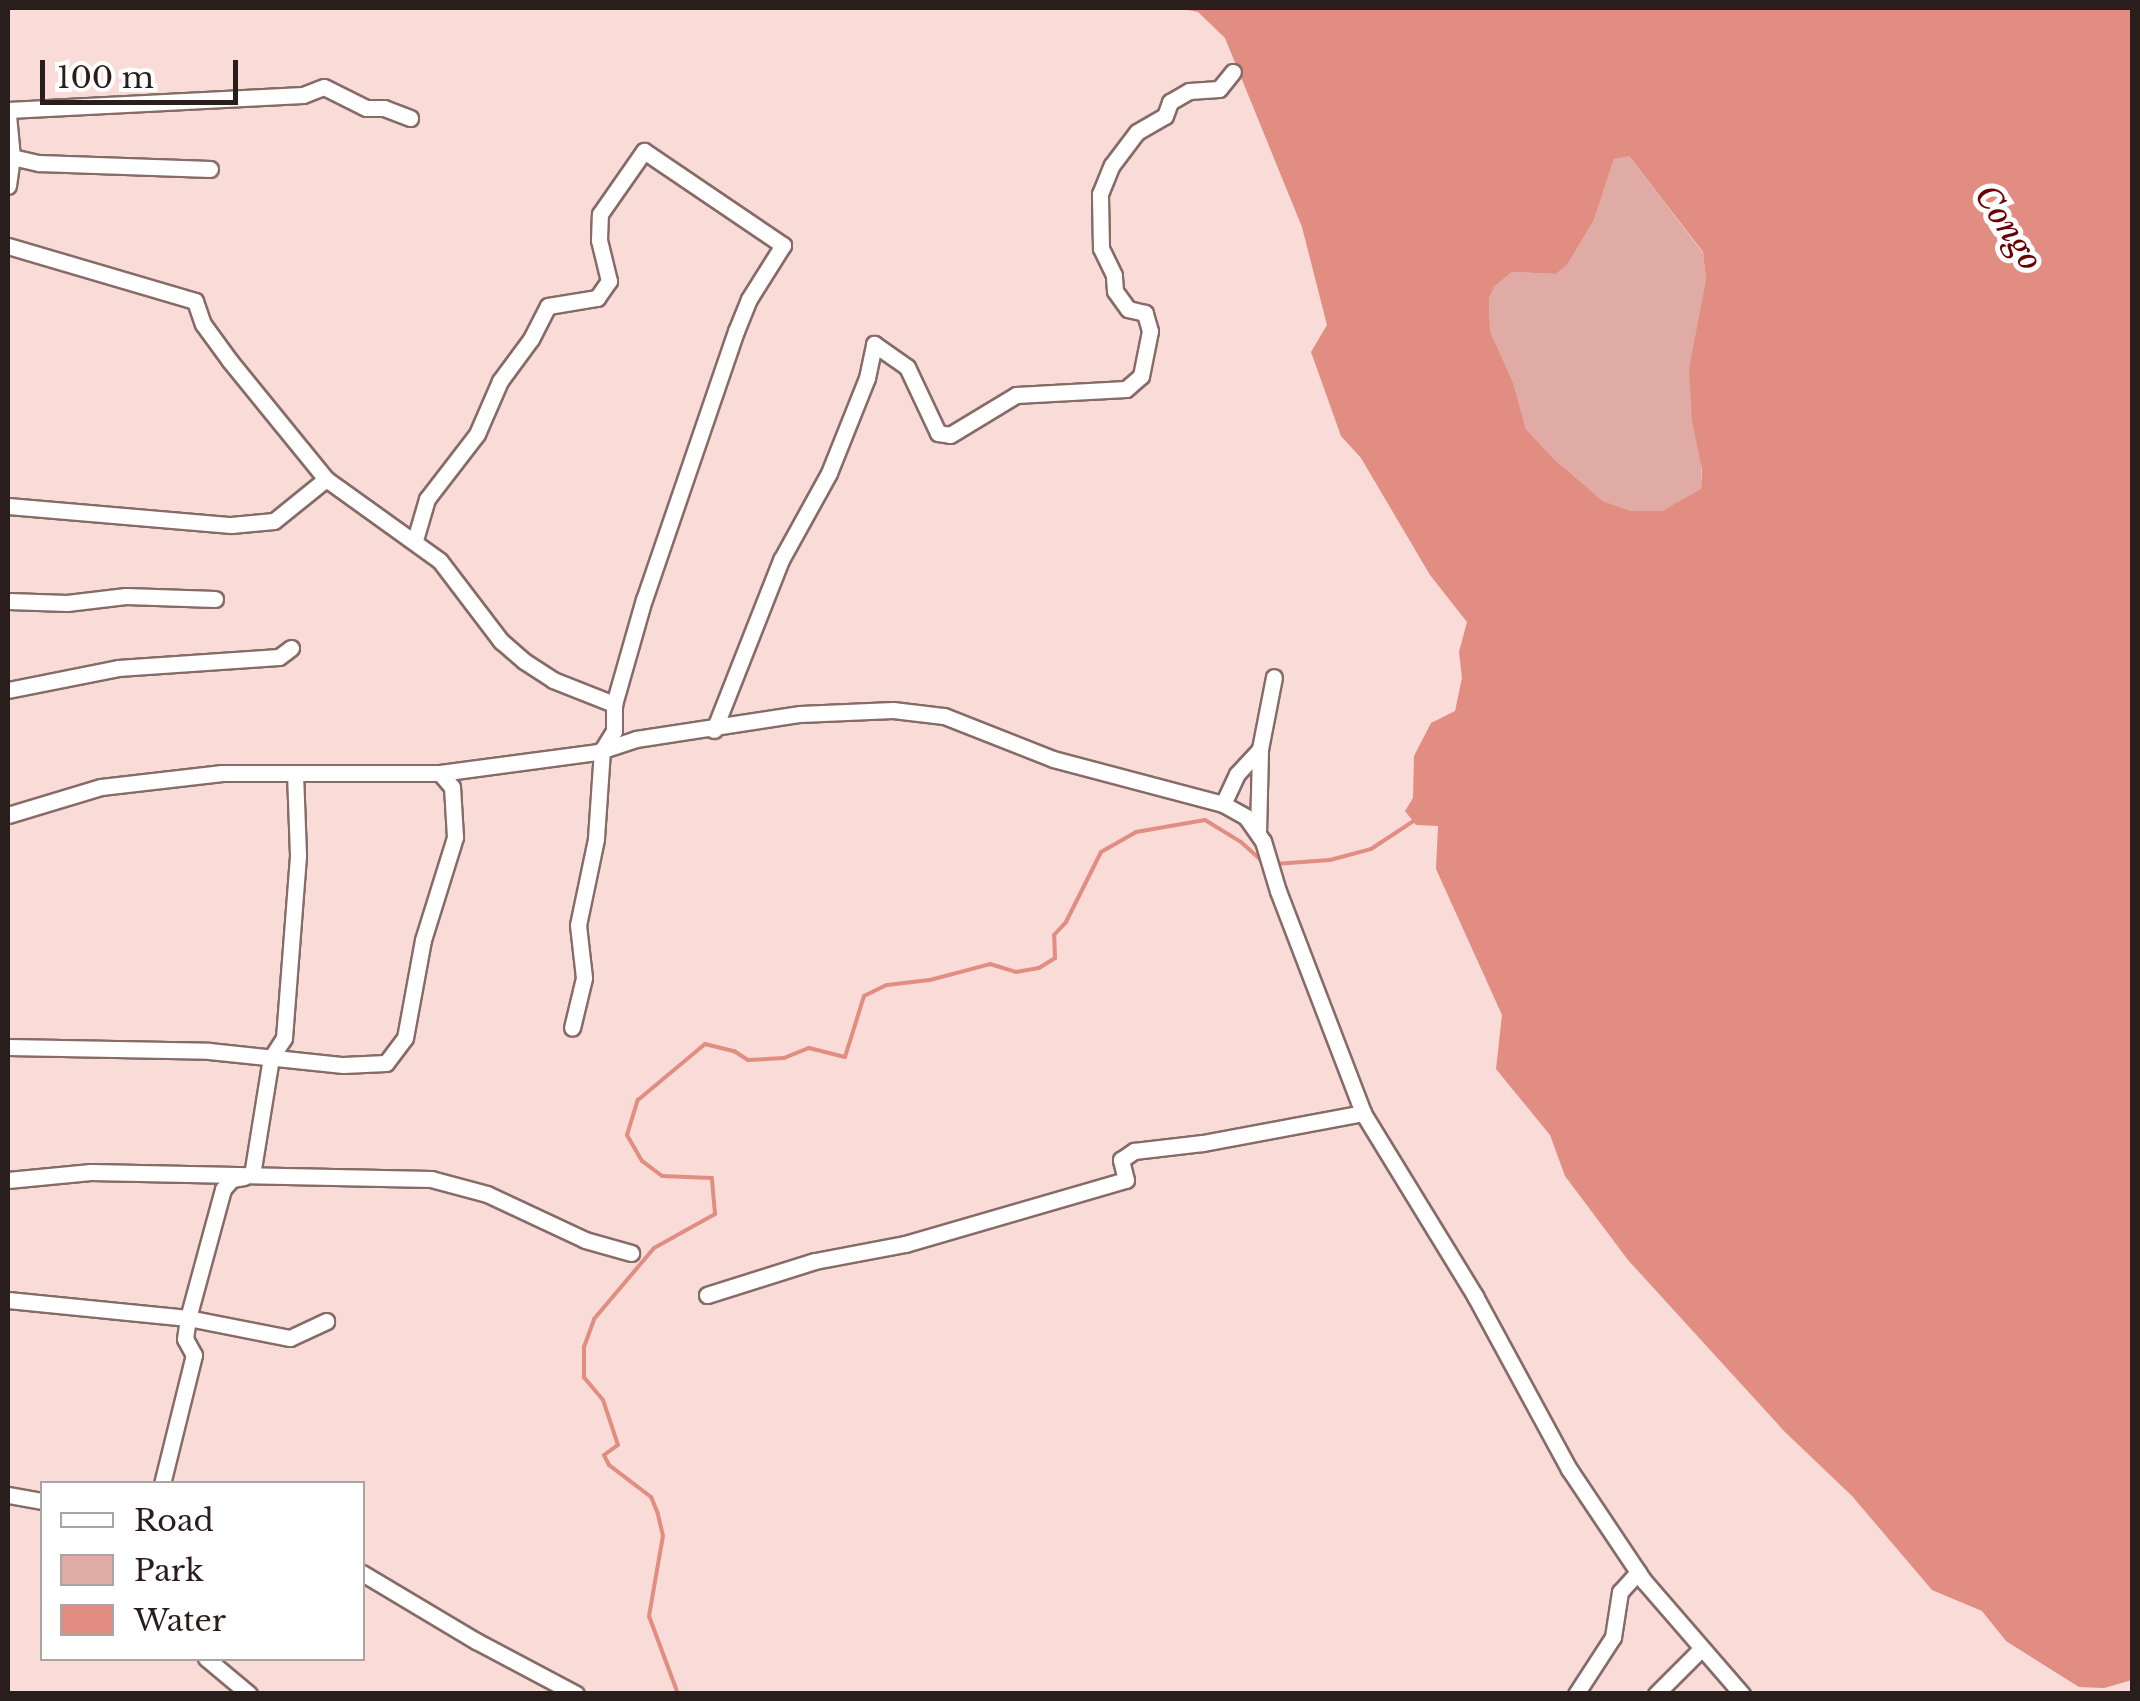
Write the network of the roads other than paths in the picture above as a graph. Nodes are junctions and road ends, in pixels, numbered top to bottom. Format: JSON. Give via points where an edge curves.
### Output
{"nodes":[{"id":1,"x":1233,"y":72,"type":"dead end"},
{"id":2,"x":8,"y":113,"type":"edge"},
{"id":3,"x":410,"y":118,"type":"dead end"},
{"id":4,"x":12,"y":157,"type":"junction"},
{"id":5,"x":210,"y":169,"type":"dead end"},
{"id":6,"x":8,"y":186,"type":"edge"},
{"id":7,"x":8,"y":246,"type":"edge"},
{"id":8,"x":326,"y":479,"type":"junction"},
{"id":9,"x":8,"y":506,"type":"edge"},
{"id":10,"x":415,"y":540,"type":"junction"},
{"id":11,"x":215,"y":600,"type":"dead end"},
{"id":12,"x":8,"y":601,"type":"edge"},
{"id":13,"x":291,"y":648,"type":"dead end"},
{"id":14,"x":1274,"y":676,"type":"dead end"},
{"id":15,"x":8,"y":690,"type":"edge"},
{"id":16,"x":614,"y":704,"type":"junction"},
{"id":17,"x":714,"y":730,"type":"junction"},
{"id":18,"x":1260,"y":749,"type":"junction"},
{"id":19,"x":602,"y":750,"type":"junction"},
{"id":20,"x":294,"y":772,"type":"junction"},
{"id":21,"x":440,"y":772,"type":"junction"},
{"id":22,"x":1223,"y":804,"type":"junction"},
{"id":23,"x":8,"y":814,"type":"edge"},
{"id":24,"x":1258,"y":833,"type":"junction"},
{"id":25,"x":572,"y":1028,"type":"dead end"},
{"id":26,"x":8,"y":1046,"type":"edge"},
{"id":27,"x":271,"y":1058,"type":"junction"},
{"id":28,"x":1363,"y":1113,"type":"junction"},
{"id":29,"x":252,"y":1175,"type":"junction"},
{"id":30,"x":8,"y":1180,"type":"edge"},
{"id":31,"x":631,"y":1253,"type":"dead end"},
{"id":32,"x":707,"y":1295,"type":"dead end"},
{"id":33,"x":8,"y":1300,"type":"edge"},
{"id":34,"x":188,"y":1318,"type":"junction"},
{"id":35,"x":326,"y":1321,"type":"dead end"},
{"id":36,"x":163,"y":1481,"type":"edge"},
{"id":37,"x":8,"y":1496,"type":"edge"},
{"id":38,"x":40,"y":1500,"type":"edge"},
{"id":39,"x":1638,"y":1572,"type":"junction"},
{"id":40,"x":365,"y":1575,"type":"edge"},
{"id":41,"x":1702,"y":1649,"type":"junction"},
{"id":42,"x":210,"y":1661,"type":"edge"},
{"id":43,"x":1732,"y":1690,"type":"edge"},
{"id":44,"x":249,"y":1694,"type":"edge"},
{"id":45,"x":576,"y":1694,"type":"edge"},
{"id":46,"x":1576,"y":1694,"type":"edge"},
{"id":47,"x":1656,"y":1694,"type":"edge"}],
"edges":[{"from":1,"to":17,"type":"street","via":[[1220,90],[1189,91],[1137,132],[1112,164],[1100,194],[1101,248],[1115,291],[1128,309],[1145,313],[1150,331],[1141,376],[1126,389],[1016,395],[950,435],[938,433],[907,367],[874,344],[829,474],[780,560]]},
{"from":2,"to":3,"type":"street","via":[[303,95],[324,87],[366,108]]},
{"from":2,"to":4,"type":"street"},
{"from":4,"to":5,"type":"street"},
{"from":4,"to":6,"type":"street"},
{"from":7,"to":8,"type":"street","via":[[195,301],[203,324]]},
{"from":8,"to":9,"type":"street","via":[[274,521],[231,525]]},
{"from":8,"to":10,"type":"street"},
{"from":10,"to":16,"type":"street","via":[[440,560],[524,661]]},
{"from":10,"to":16,"type":"street","via":[[428,499],[477,434],[500,380],[532,340],[548,306],[597,298],[609,281],[600,214],[644,152],[784,245],[736,331]]},
{"from":11,"to":12,"type":"street"},
{"from":13,"to":15,"type":"street","via":[[279,657],[118,668]]},
{"from":14,"to":18,"type":"street"},
{"from":16,"to":19,"type":"street","via":[[614,731]]},
{"from":17,"to":19,"type":"street"},
{"from":17,"to":22,"type":"street","via":[[800,714],[920,712],[974,725],[1053,759]]},
{"from":18,"to":22,"type":"street","via":[[1237,774]]},
{"from":18,"to":24,"type":"street"},
{"from":19,"to":21,"type":"street"},
{"from":19,"to":25,"type":"street","via":[[596,838],[578,925],[584,978]]},
{"from":20,"to":21,"type":"street"},
{"from":20,"to":23,"type":"street","via":[[101,787]]},
{"from":20,"to":27,"type":"street","via":[[296,898],[284,1038]]},
{"from":21,"to":27,"type":"street","via":[[452,787],[455,837],[423,940],[405,1038],[386,1063]]},
{"from":22,"to":24,"type":"street"},
{"from":24,"to":28,"type":"street"},
{"from":26,"to":27,"type":"street"},
{"from":27,"to":29,"type":"street"},
{"from":28,"to":32,"type":"street","via":[[1134,1150],[1121,1160],[1126,1180]]},
{"from":28,"to":39,"type":"street","via":[[1476,1296],[1569,1469]]},
{"from":29,"to":30,"type":"street","via":[[92,1172]]},
{"from":29,"to":31,"type":"street","via":[[431,1179],[487,1194],[585,1240]]},
{"from":29,"to":34,"type":"street","via":[[223,1188]]},
{"from":33,"to":34,"type":"street"},
{"from":34,"to":35,"type":"street","via":[[290,1338]]},
{"from":34,"to":36,"type":"street","via":[[185,1339],[194,1354]]},
{"from":37,"to":38,"type":"street"},
{"from":39,"to":41,"type":"street"},
{"from":39,"to":46,"type":"street","via":[[1620,1592],[1613,1637]]},
{"from":40,"to":45,"type":"street"},
{"from":41,"to":43,"type":"street"},
{"from":41,"to":47,"type":"street"},
{"from":42,"to":44,"type":"street"}]}
